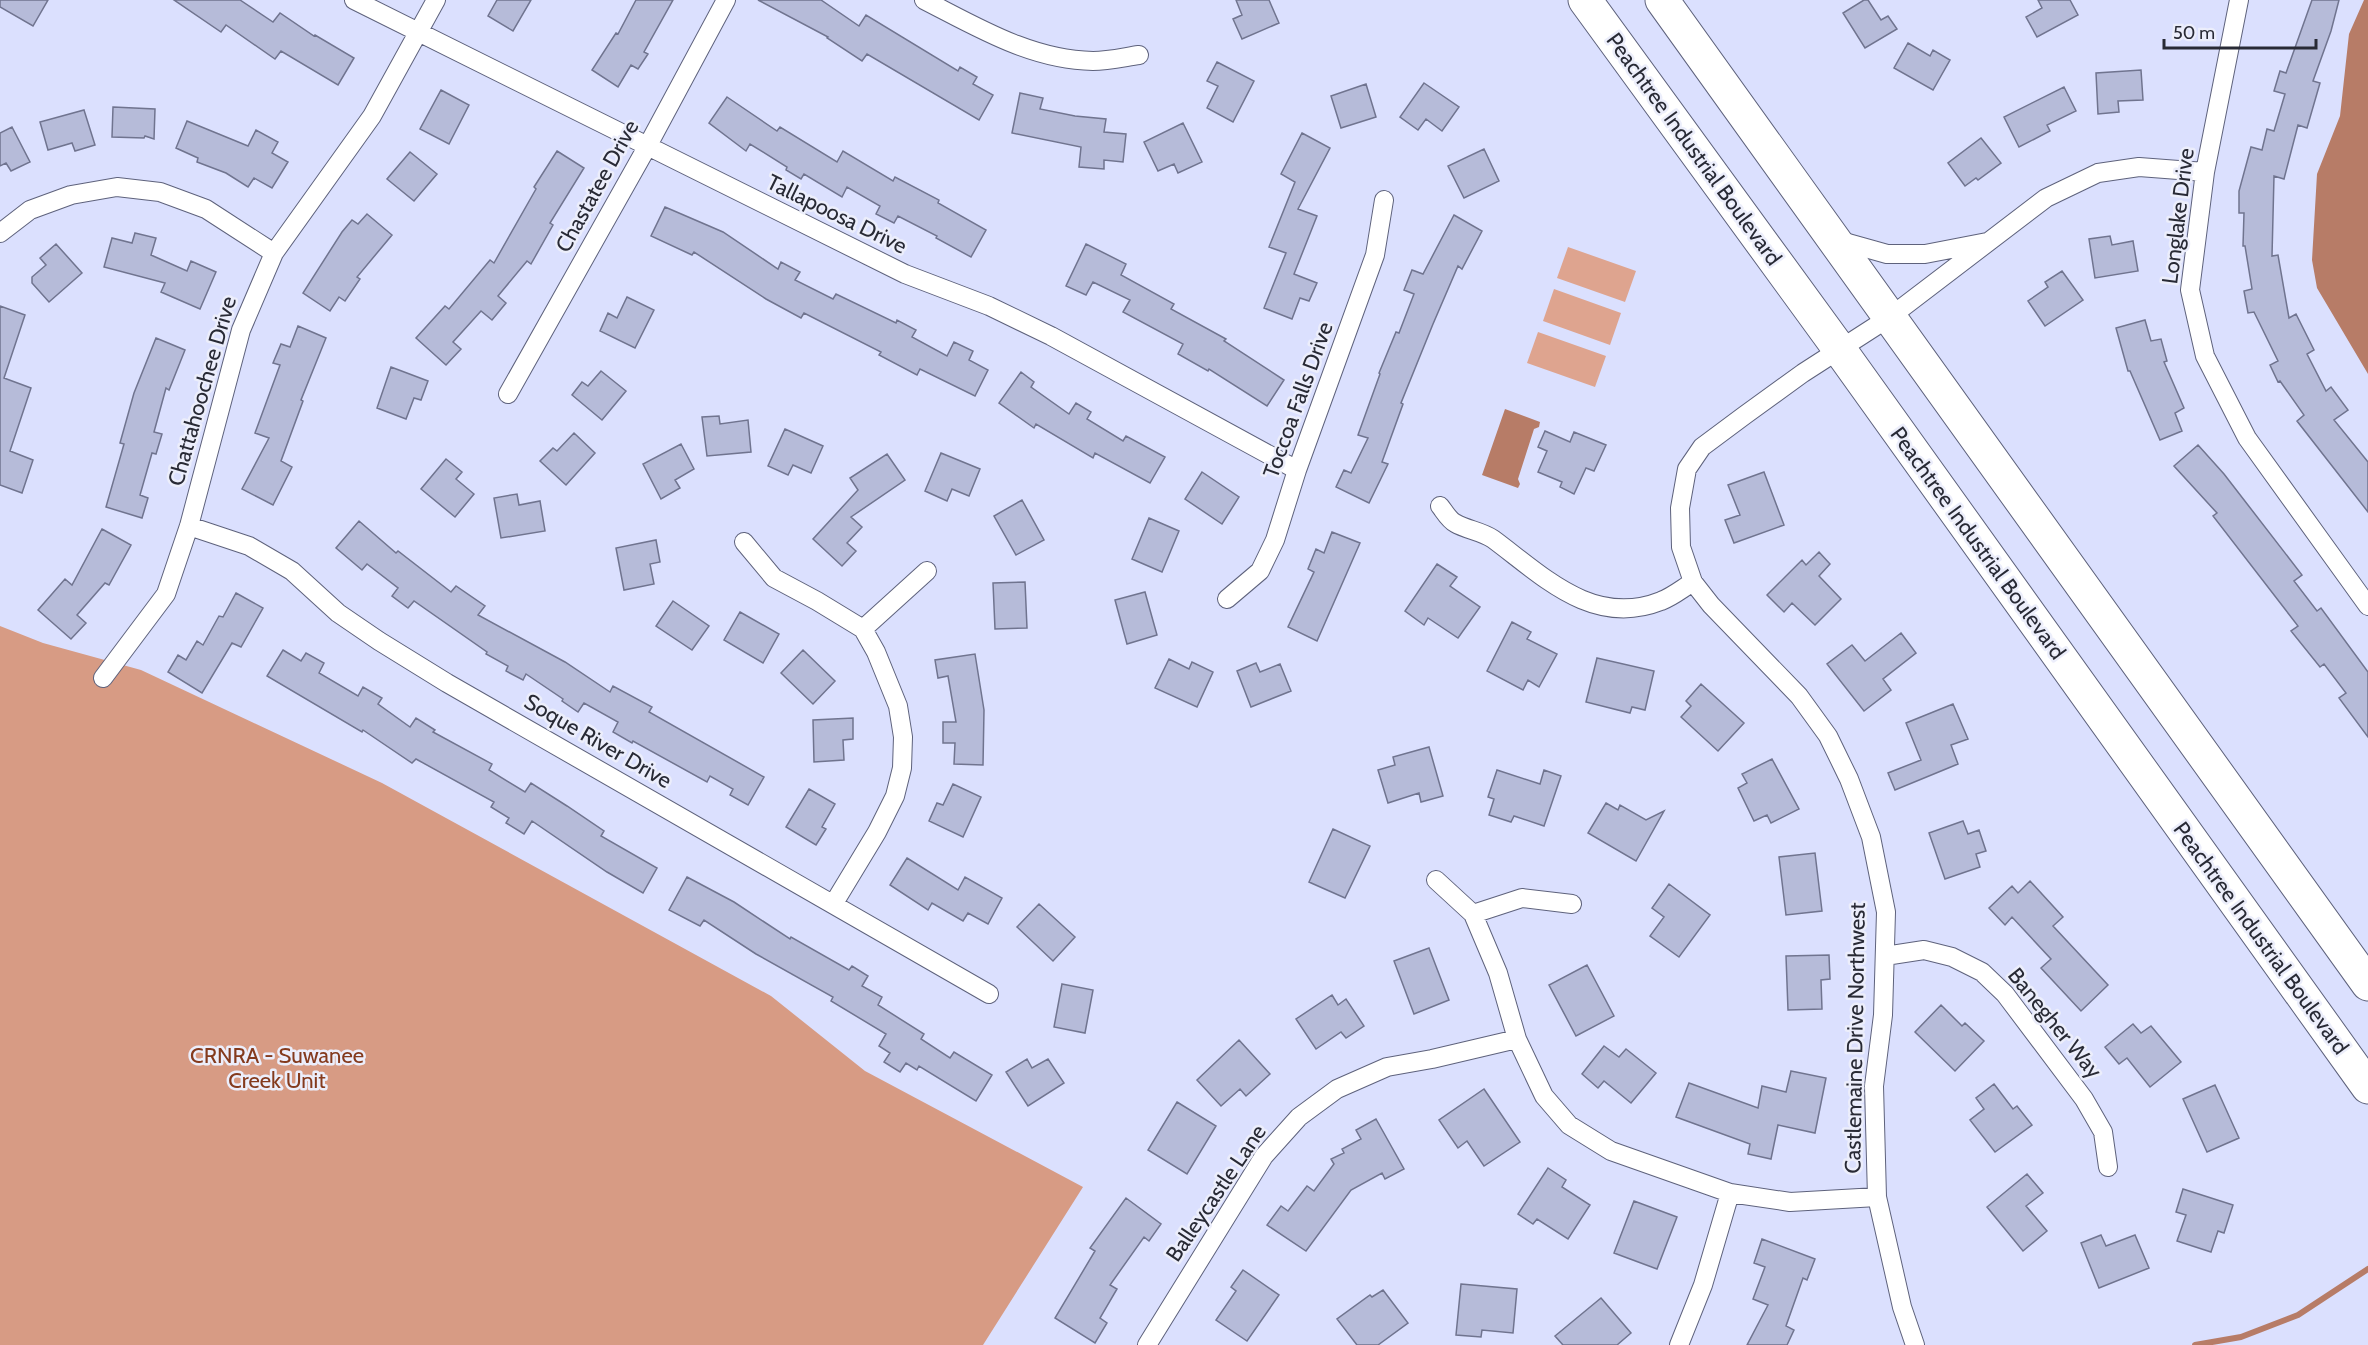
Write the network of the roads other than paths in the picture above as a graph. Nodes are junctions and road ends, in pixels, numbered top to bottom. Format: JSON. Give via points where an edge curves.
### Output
{"nodes":[{"id":1,"x":354,"y":0,"type":"edge"},
{"id":2,"x":436,"y":0,"type":"edge"},
{"id":3,"x":726,"y":0,"type":"edge"},
{"id":4,"x":924,"y":0,"type":"edge"},
{"id":5,"x":1585,"y":0,"type":"edge"},
{"id":6,"x":1662,"y":0,"type":"edge"},
{"id":7,"x":2239,"y":0,"type":"edge"},
{"id":8,"x":417,"y":33,"type":"junction"},
{"id":9,"x":1139,"y":55,"type":"dead end"},
{"id":10,"x":647,"y":147,"type":"junction"},
{"id":11,"x":2205,"y":172,"type":"junction"},
{"id":12,"x":1384,"y":200,"type":"dead end"},
{"id":13,"x":0,"y":233,"type":"edge"},
{"id":14,"x":1834,"y":239,"type":"junction"},
{"id":15,"x":1992,"y":241,"type":"junction"},
{"id":16,"x":274,"y":253,"type":"junction"},
{"id":17,"x":1890,"y":317,"type":"junction"},
{"id":18,"x":1840,"y":350,"type":"junction"},
{"id":19,"x":508,"y":394,"type":"dead end"},
{"id":20,"x":1298,"y":470,"type":"junction"},
{"id":21,"x":1440,"y":506,"type":"dead end"},
{"id":22,"x":189,"y":526,"type":"junction"},
{"id":23,"x":744,"y":542,"type":"dead end"},
{"id":24,"x":927,"y":571,"type":"dead end"},
{"id":25,"x":1693,"y":582,"type":"junction"},
{"id":26,"x":1227,"y":599,"type":"dead end"},
{"id":27,"x":2368,"y":606,"type":"edge"},
{"id":28,"x":863,"y":629,"type":"junction"},
{"id":29,"x":103,"y":678,"type":"dead end"},
{"id":30,"x":1436,"y":880,"type":"dead end"},
{"id":31,"x":834,"y":903,"type":"junction"},
{"id":32,"x":1572,"y":904,"type":"dead end"},
{"id":33,"x":1473,"y":914,"type":"junction"},
{"id":34,"x":1885,"y":956,"type":"junction"},
{"id":35,"x":2368,"y":984,"type":"edge"},
{"id":36,"x":989,"y":994,"type":"dead end"},
{"id":37,"x":1517,"y":1039,"type":"junction"},
{"id":38,"x":2368,"y":1087,"type":"edge"},
{"id":39,"x":2108,"y":1167,"type":"dead end"},
{"id":40,"x":1730,"y":1193,"type":"junction"},
{"id":41,"x":1877,"y":1197,"type":"junction"},
{"id":42,"x":1147,"y":1345,"type":"edge"},
{"id":43,"x":1679,"y":1345,"type":"edge"},
{"id":44,"x":1915,"y":1345,"type":"edge"}],
"edges":[{"from":1,"to":8,"type":"street","name":"Tallapoosa Drive"},
{"from":2,"to":8,"type":"street","name":"Chattahoochee Drive"},
{"from":3,"to":10,"type":"street","name":"Chastatee Drive"},
{"from":4,"to":9,"type":"street","via":[[1004,42],[1048,55],[1094,61]]},
{"from":5,"to":18,"type":"highway","name":"Peachtree Industrial Boulevard"},
{"from":6,"to":14,"type":"highway"},
{"from":7,"to":11,"type":"street","name":"Longlake Drive"},
{"from":8,"to":10,"type":"street","name":"Tallapoosa Drive"},
{"from":8,"to":16,"type":"street","name":"Chattahoochee Drive","via":[[372,116]]},
{"from":10,"to":19,"type":"street","name":"Chastatee Drive"},
{"from":10,"to":20,"type":"street","name":"Tallapoosa Drive","via":[[905,274],[989,306],[1051,336]]},
{"from":11,"to":15,"type":"street","name":"Castlemaine Drive Northwest","via":[[2139,167],[2098,173],[2046,198]]},
{"from":11,"to":27,"type":"street","name":"Longlake Drive","via":[[2190,290],[2205,356],[2247,438]]},
{"from":12,"to":20,"type":"street","name":"Toccoa Falls Drive","via":[[1375,255]]},
{"from":13,"to":16,"type":"street","via":[[30,210],[71,195],[117,187],[160,192],[206,209]]},
{"from":14,"to":15,"type":"street","via":[[1887,254],[1925,254]]},
{"from":14,"to":17,"type":"highway"},
{"from":15,"to":17,"type":"street","name":"Castlemaine Drive Northwest"},
{"from":16,"to":22,"type":"street","name":"Chattahoochee Drive","via":[[240,330]]},
{"from":17,"to":18,"type":"street","name":"Castlemaine Drive Northwest"},
{"from":17,"to":35,"type":"highway"},
{"from":18,"to":25,"type":"street","name":"Castlemaine Drive Northwest","via":[[1702,447],[1687,469],[1680,508],[1681,547]]},
{"from":18,"to":38,"type":"highway","name":"Peachtree Industrial Boulevard"},
{"from":20,"to":26,"type":"street","name":"Toccoa Falls Drive","via":[[1275,540],[1260,571]]},
{"from":21,"to":25,"type":"street","via":[[1454,523],[1485,534],[1558,587],[1602,607],[1631,609],[1661,601]]},
{"from":22,"to":29,"type":"street","name":"Chattahoochee Drive","via":[[166,594]]},
{"from":22,"to":31,"type":"street","name":"Soque River Drive","via":[[249,546],[292,571],[338,613],[447,683]]},
{"from":23,"to":28,"type":"street","via":[[774,578]]},
{"from":24,"to":28,"type":"street"},
{"from":25,"to":34,"type":"street","name":"Castlemaine Drive Northwest","via":[[1710,605],[1799,696],[1828,736],[1870,837],[1886,912]]},
{"from":28,"to":31,"type":"street","via":[[898,706],[902,768],[895,796],[877,832]]},
{"from":30,"to":33,"type":"street"},
{"from":31,"to":36,"type":"street","name":"Soque River Drive"},
{"from":32,"to":33,"type":"street","via":[[1522,898]]},
{"from":33,"to":37,"type":"street","via":[[1498,973]]},
{"from":34,"to":39,"type":"street","name":"Banegher Way","via":[[1924,950],[1952,957],[1982,972],[2005,994],[2084,1099],[2103,1132]]},
{"from":34,"to":41,"type":"street","name":"Castlemaine Drive Northwest","via":[[1874,1086]]},
{"from":37,"to":40,"type":"street","via":[[1544,1096],[1569,1125],[1611,1151]]},
{"from":37,"to":42,"type":"street","name":"Balleycastle Lane","via":[[1387,1066],[1337,1089],[1299,1117],[1264,1156]]},
{"from":40,"to":41,"type":"street","via":[[1791,1202]]},
{"from":40,"to":43,"type":"street","via":[[1703,1285]]},
{"from":41,"to":44,"type":"street","name":"Castlemaine Drive Northwest","via":[[1902,1307]]}]}
